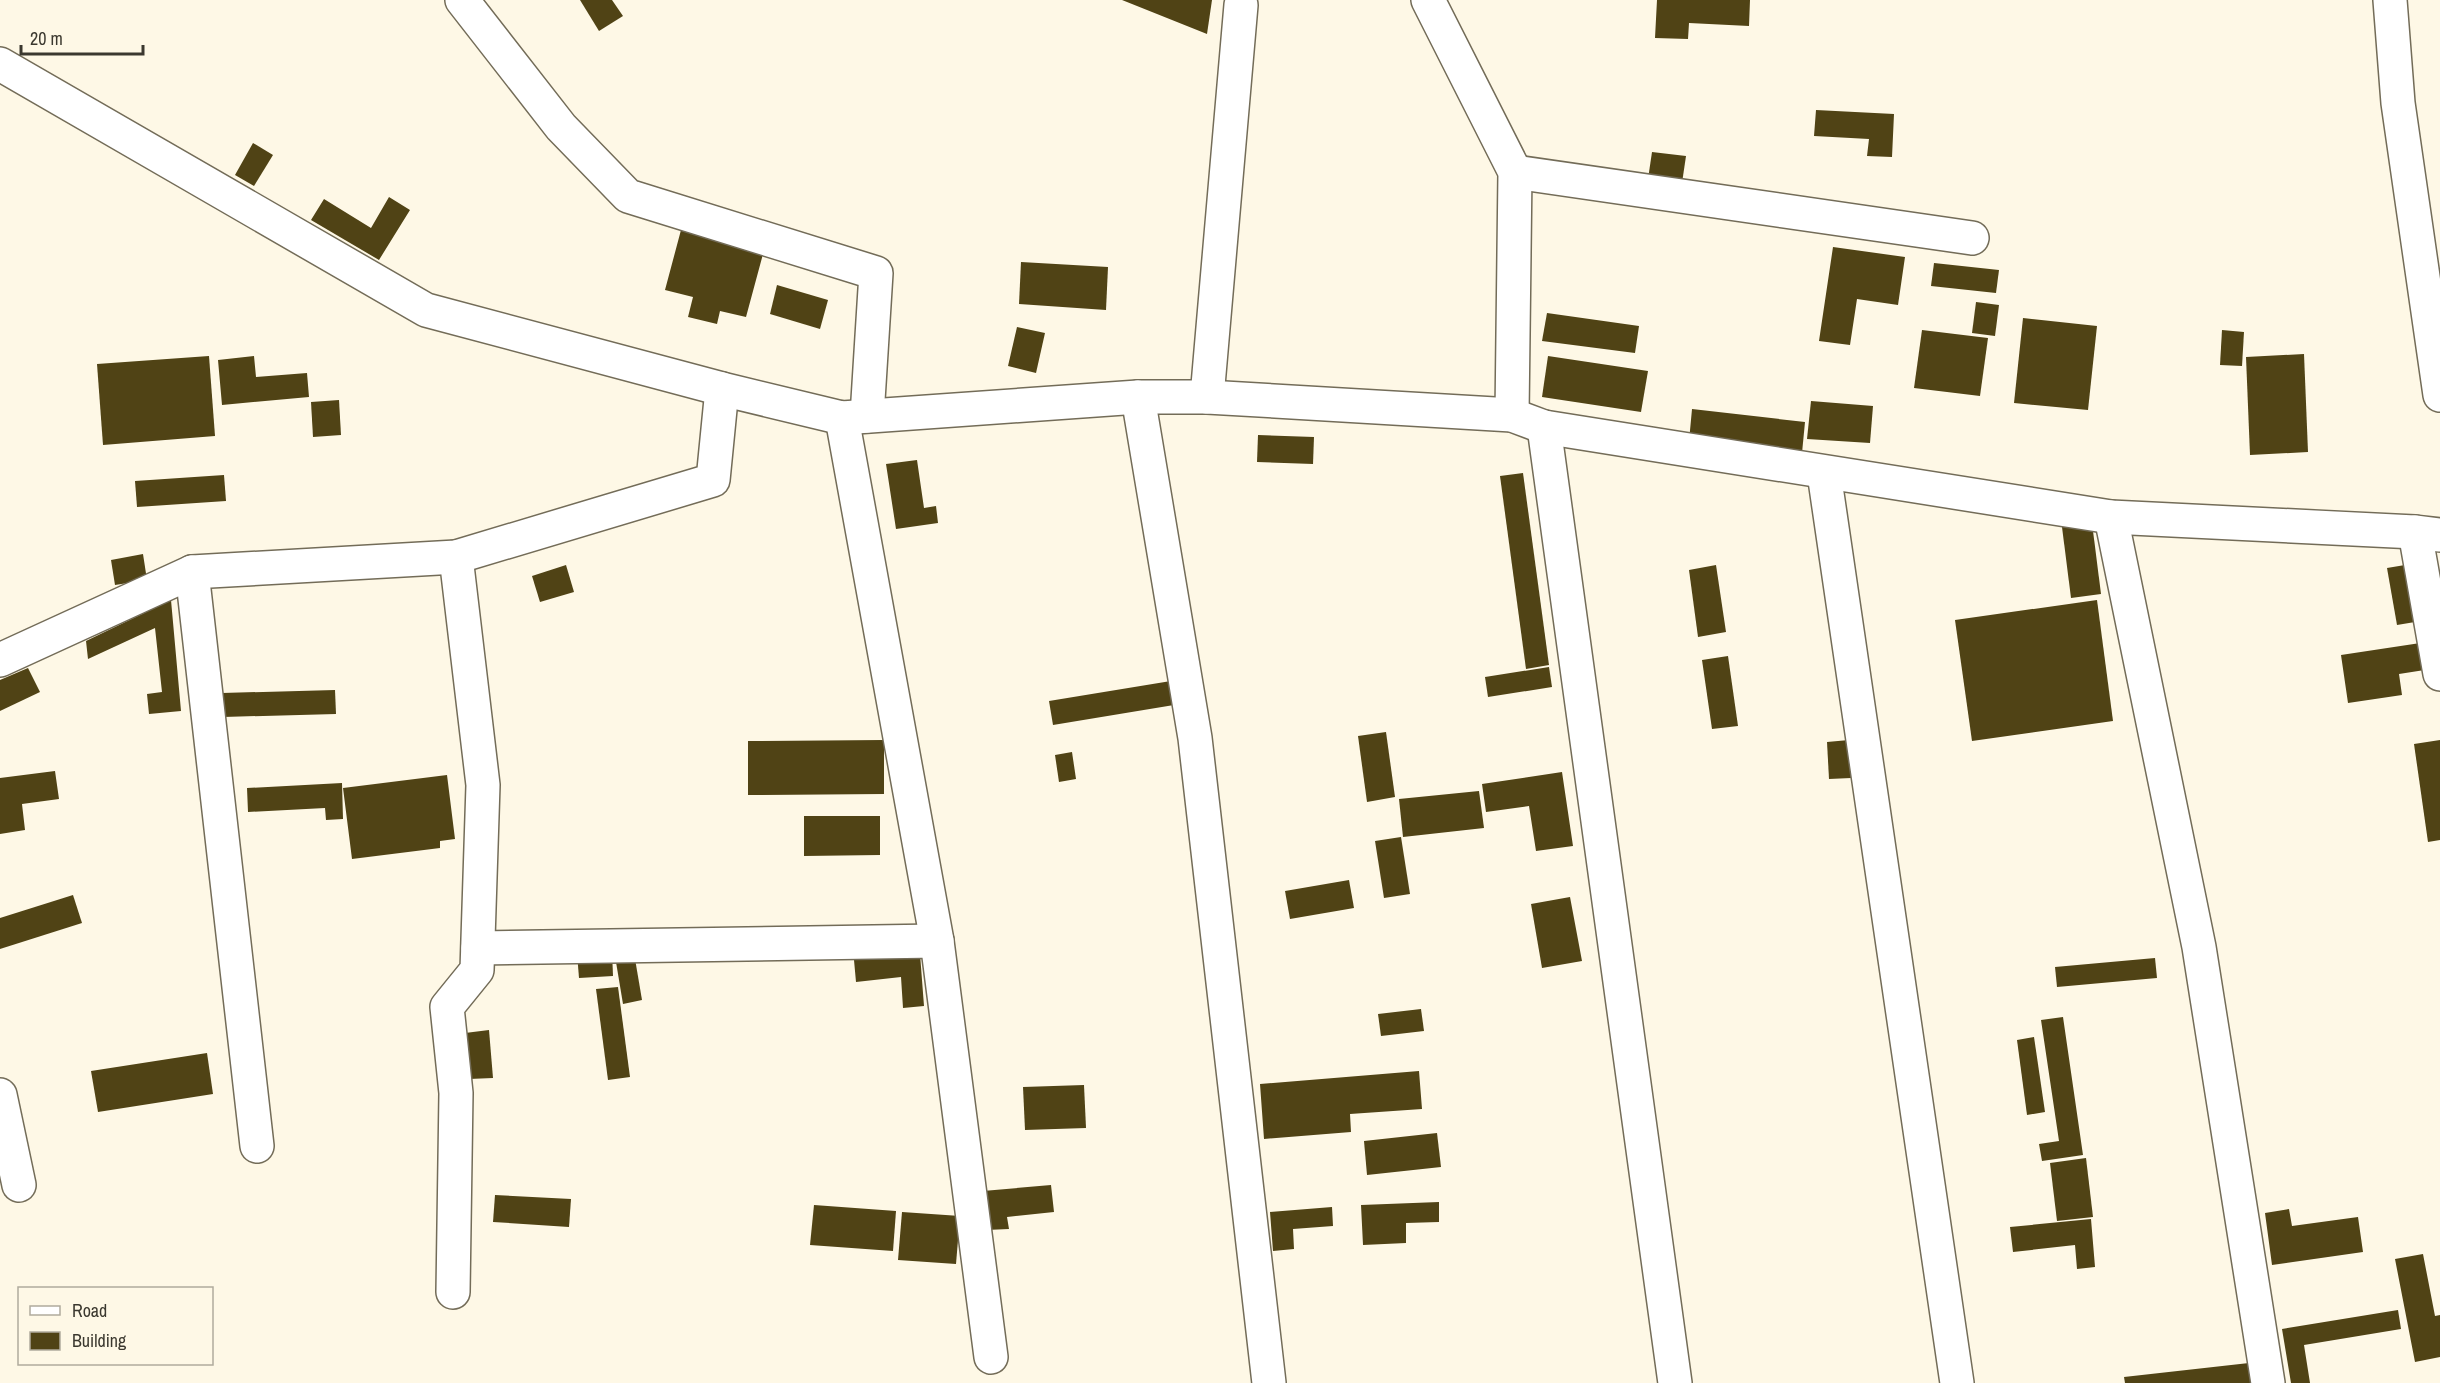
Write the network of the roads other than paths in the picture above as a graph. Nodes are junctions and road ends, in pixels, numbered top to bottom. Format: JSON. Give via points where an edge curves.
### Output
{"nodes":[{"id":1,"x":462,"y":0,"type":"edge"},
{"id":2,"x":1428,"y":0,"type":"edge"},
{"id":3,"x":2390,"y":0,"type":"edge"},
{"id":4,"x":1241,"y":5,"type":"dead end"},
{"id":5,"x":0,"y":64,"type":"edge"},
{"id":6,"x":1515,"y":172,"type":"junction"},
{"id":7,"x":1972,"y":238,"type":"dead end"},
{"id":8,"x":723,"y":389,"type":"junction"},
{"id":9,"x":2440,"y":395,"type":"edge"},
{"id":10,"x":1138,"y":397,"type":"junction"},
{"id":11,"x":1207,"y":397,"type":"junction"},
{"id":12,"x":1512,"y":415,"type":"junction"},
{"id":13,"x":855,"y":417,"type":"junction"},
{"id":14,"x":1544,"y":427,"type":"junction"},
{"id":15,"x":1824,"y":473,"type":"junction"},
{"id":16,"x":2111,"y":517,"type":"junction"},
{"id":17,"x":2427,"y":534,"type":"edge"},
{"id":18,"x":456,"y":556,"type":"junction"},
{"id":19,"x":192,"y":572,"type":"junction"},
{"id":20,"x":0,"y":660,"type":"edge"},
{"id":21,"x":2440,"y":674,"type":"edge"},
{"id":22,"x":938,"y":941,"type":"junction"},
{"id":23,"x":478,"y":948,"type":"junction"},
{"id":24,"x":0,"y":1095,"type":"edge"},
{"id":25,"x":257,"y":1146,"type":"dead end"},
{"id":26,"x":19,"y":1185,"type":"dead end"},
{"id":27,"x":453,"y":1292,"type":"dead end"},
{"id":28,"x":991,"y":1356,"type":"dead end"},
{"id":29,"x":1269,"y":1383,"type":"edge"},
{"id":30,"x":1675,"y":1383,"type":"edge"},
{"id":31,"x":1957,"y":1383,"type":"edge"},
{"id":32,"x":2268,"y":1383,"type":"edge"}],
"edges":[{"from":1,"to":13,"type":"street","via":[[561,127],[628,196],[876,273]]},
{"from":2,"to":6,"type":"street"},
{"from":3,"to":9,"type":"street","via":[[2398,103]]},
{"from":4,"to":11,"type":"street"},
{"from":5,"to":8,"type":"street","via":[[426,310]]},
{"from":6,"to":7,"type":"street"},
{"from":6,"to":12,"type":"street"},
{"from":8,"to":13,"type":"street"},
{"from":8,"to":18,"type":"street","via":[[712,480]]},
{"from":10,"to":11,"type":"street"},
{"from":10,"to":13,"type":"street"},
{"from":10,"to":29,"type":"street","via":[[1196,738]]},
{"from":11,"to":12,"type":"street"},
{"from":12,"to":14,"type":"street"},
{"from":13,"to":22,"type":"street"},
{"from":14,"to":15,"type":"street"},
{"from":14,"to":30,"type":"street"},
{"from":15,"to":16,"type":"street"},
{"from":15,"to":31,"type":"street"},
{"from":16,"to":17,"type":"street"},
{"from":16,"to":32,"type":"street","via":[[2199,946]]},
{"from":17,"to":21,"type":"street"},
{"from":18,"to":19,"type":"street"},
{"from":18,"to":23,"type":"street","via":[[483,785]]},
{"from":19,"to":20,"type":"street"},
{"from":19,"to":25,"type":"street"},
{"from":22,"to":23,"type":"street"},
{"from":22,"to":28,"type":"street"},
{"from":23,"to":27,"type":"street","via":[[477,970],[447,1007],[456,1093]]},
{"from":24,"to":26,"type":"street"}]}
